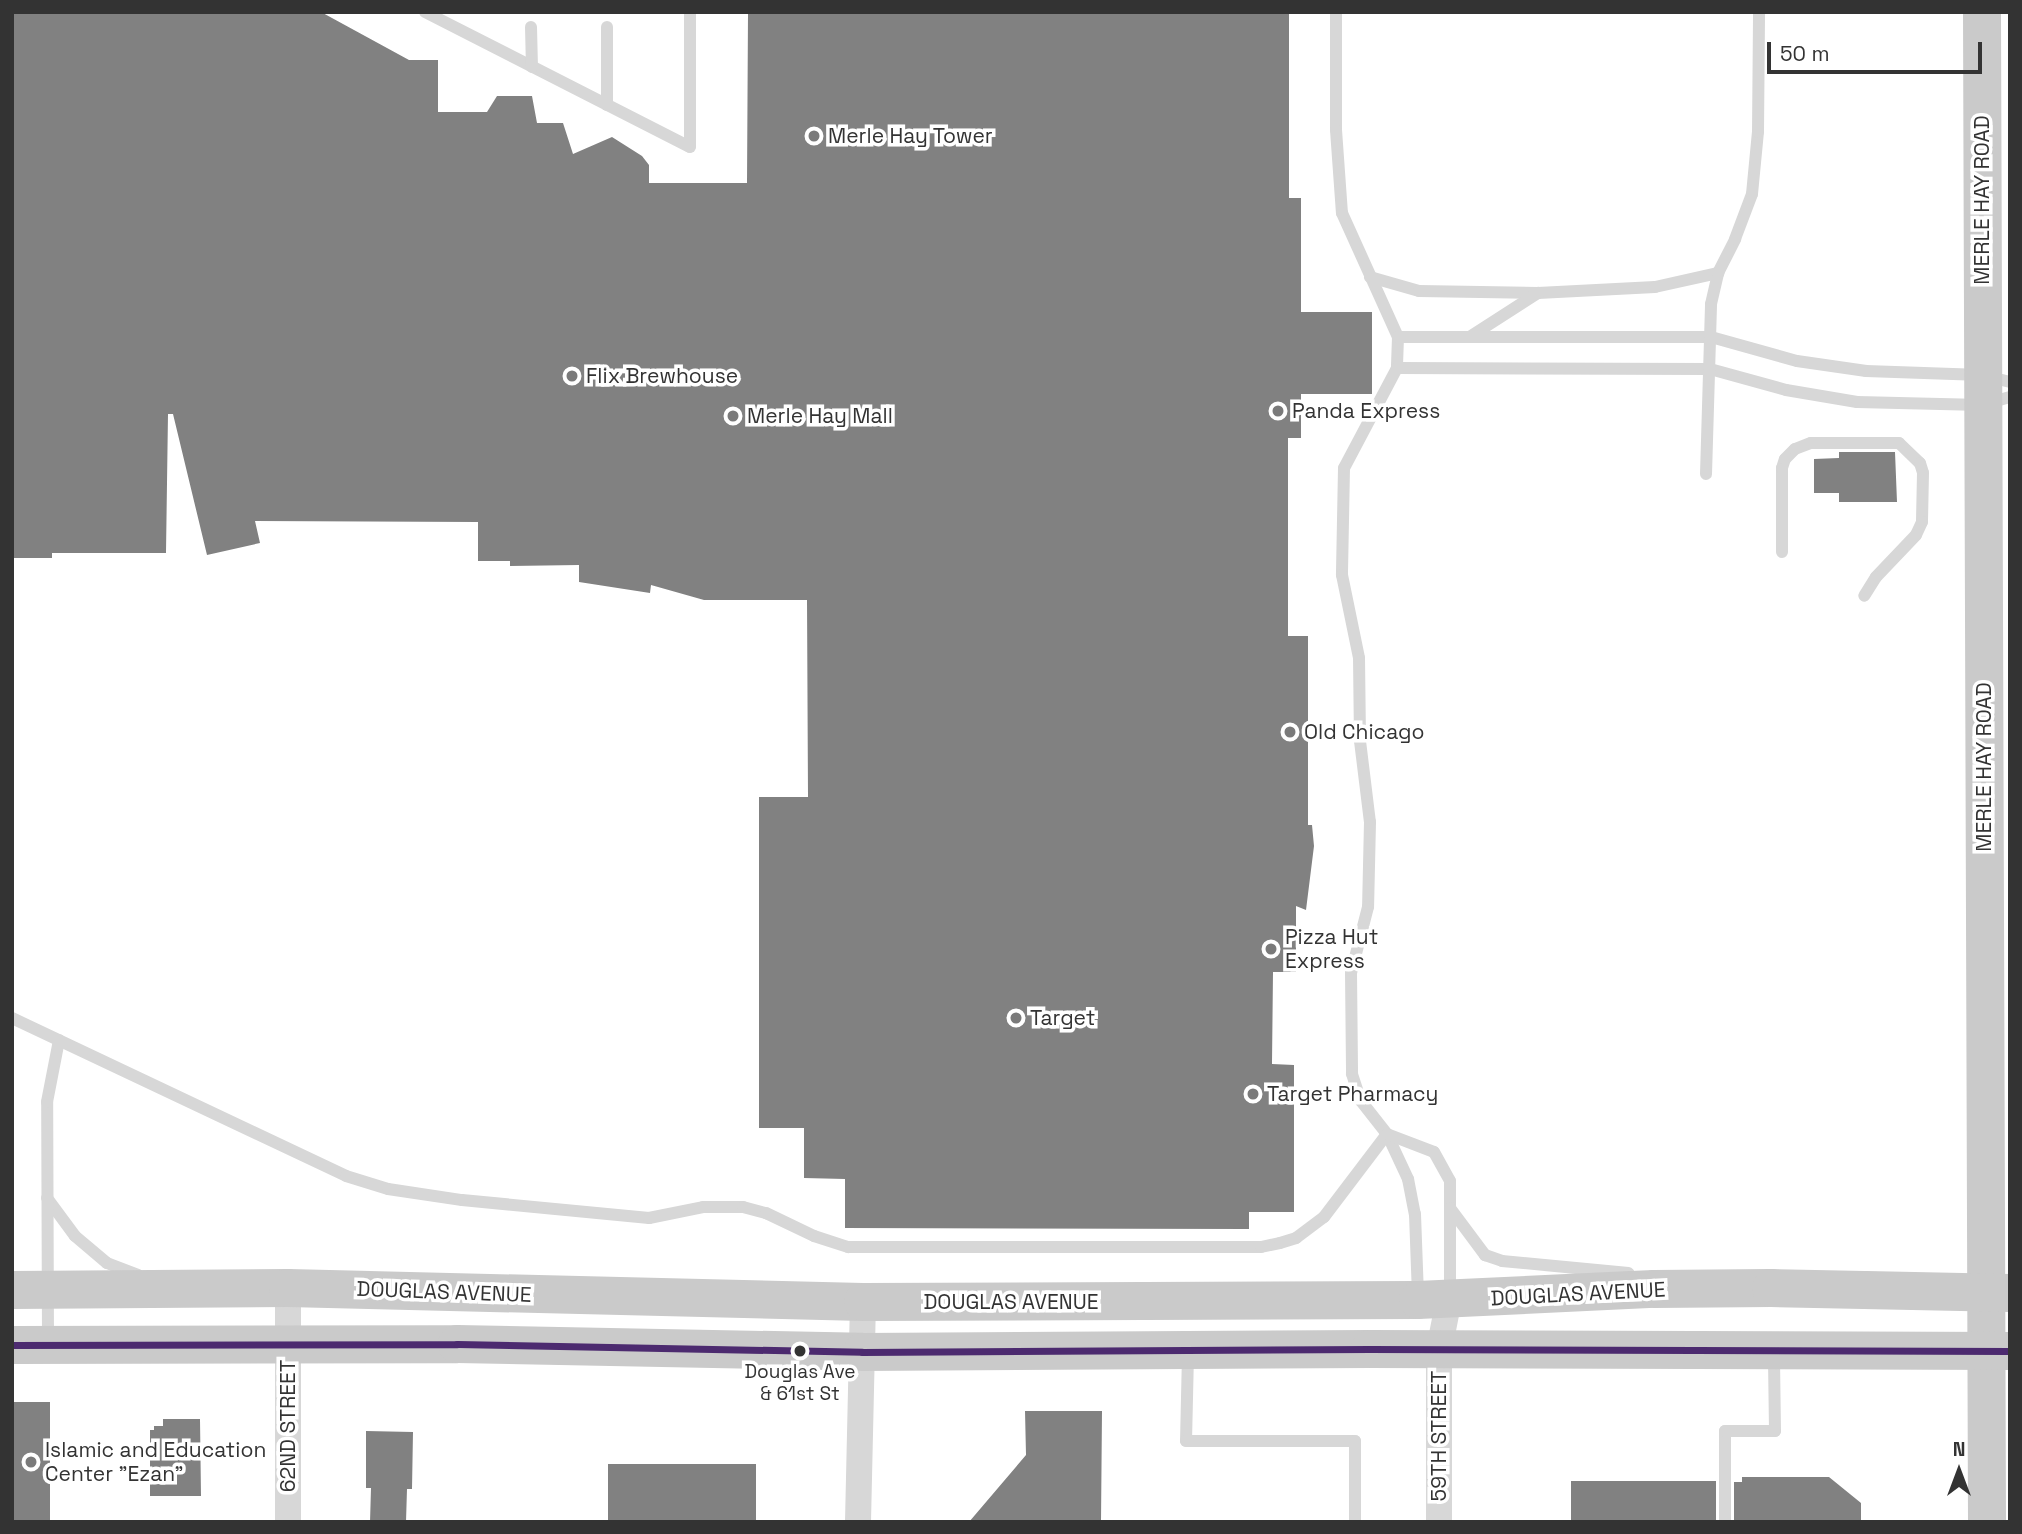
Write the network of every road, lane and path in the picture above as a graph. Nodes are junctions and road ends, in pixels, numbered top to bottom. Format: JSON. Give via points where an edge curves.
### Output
{"nodes":[{"id":1,"x":425,"y":12,"type":"edge"},
{"id":2,"x":457,"y":12,"type":"edge"},
{"id":3,"x":690,"y":12,"type":"edge"},
{"id":4,"x":1336,"y":12,"type":"edge"},
{"id":5,"x":1759,"y":12,"type":"edge"},
{"id":6,"x":1982,"y":12,"type":"edge"},
{"id":7,"x":450,"y":25,"type":"junction"},
{"id":8,"x":531,"y":27,"type":"dead end"},
{"id":9,"x":607,"y":27,"type":"dead end"},
{"id":10,"x":532,"y":67,"type":"junction"},
{"id":11,"x":607,"y":105,"type":"junction"},
{"id":12,"x":1718,"y":273,"type":"junction"},
{"id":13,"x":1370,"y":277,"type":"junction"},
{"id":14,"x":1538,"y":293,"type":"junction"},
{"id":15,"x":1398,"y":337,"type":"junction"},
{"id":16,"x":1471,"y":337,"type":"junction"},
{"id":17,"x":1711,"y":337,"type":"junction"},
{"id":18,"x":1398,"y":368,"type":"junction"},
{"id":19,"x":1710,"y":369,"type":"junction"},
{"id":20,"x":1996,"y":390,"type":"edge"},
{"id":21,"x":1706,"y":474,"type":"dead end"},
{"id":22,"x":1782,"y":552,"type":"dead end"},
{"id":23,"x":1864,"y":596,"type":"dead end"},
{"id":24,"x":12,"y":1017,"type":"edge"},
{"id":25,"x":60,"y":1040,"type":"junction"},
{"id":26,"x":1387,"y":1134,"type":"junction"},
{"id":27,"x":47,"y":1198,"type":"junction"},
{"id":28,"x":1450,"y":1208,"type":"junction"},
{"id":29,"x":288,"y":1288,"type":"junction"},
{"id":30,"x":1771,"y":1288,"type":"junction"},
{"id":31,"x":175,"y":1289,"type":"junction"},
{"id":32,"x":29,"y":1290,"type":"edge"},
{"id":33,"x":1998,"y":1293,"type":"edge"},
{"id":34,"x":1434,"y":1300,"type":"junction"},
{"id":35,"x":863,"y":1302,"type":"junction"},
{"id":36,"x":288,"y":1344,"type":"junction"},
{"id":37,"x":30,"y":1345,"type":"edge"},
{"id":38,"x":1188,"y":1350,"type":"junction"},
{"id":39,"x":1439,"y":1350,"type":"junction"},
{"id":40,"x":1774,"y":1351,"type":"junction"},
{"id":41,"x":1998,"y":1351,"type":"edge"},
{"id":42,"x":862,"y":1352,"type":"junction"},
{"id":43,"x":288,"y":1522,"type":"edge"},
{"id":44,"x":858,"y":1522,"type":"edge"},
{"id":45,"x":1355,"y":1522,"type":"edge"},
{"id":46,"x":1439,"y":1522,"type":"edge"},
{"id":47,"x":1725,"y":1522,"type":"edge"},
{"id":48,"x":1987,"y":1522,"type":"edge"}],
"edges":[{"from":1,"to":7,"type":"lane"},
{"from":2,"to":7,"type":"lane"},
{"from":3,"to":11,"type":"lane","via":[[690,147]]},
{"from":4,"to":13,"type":"lane","via":[[1336,130],[1342,213]]},
{"from":5,"to":12,"type":"lane","via":[[1758,132],[1752,194]]},
{"from":6,"to":20,"type":"main road","name":"MERLE HAY ROAD"},
{"from":7,"to":10,"type":"lane"},
{"from":8,"to":10,"type":"lane"},
{"from":9,"to":11,"type":"lane"},
{"from":10,"to":11,"type":"lane"},
{"from":12,"to":14,"type":"lane","via":[[1655,287]]},
{"from":12,"to":17,"type":"lane","via":[[1711,304]]},
{"from":13,"to":14,"type":"lane","via":[[1419,291]]},
{"from":13,"to":15,"type":"lane"},
{"from":14,"to":16,"type":"lane"},
{"from":15,"to":16,"type":"lane"},
{"from":15,"to":18,"type":"lane"},
{"from":16,"to":17,"type":"lane"},
{"from":17,"to":19,"type":"lane"},
{"from":17,"to":20,"type":"lane","via":[[1797,361]]},
{"from":18,"to":19,"type":"lane"},
{"from":18,"to":26,"type":"lane","via":[[1343,468],[1342,575],[1359,658],[1360,741],[1370,822],[1368,907],[1351,973],[1352,1074],[1361,1101]]},
{"from":19,"to":20,"type":"lane","via":[[1786,390],[1857,401]]},
{"from":19,"to":21,"type":"lane"},
{"from":20,"to":33,"type":"main road","name":"MERLE HAY ROAD"},
{"from":22,"to":23,"type":"lane","via":[[1785,458],[1811,443],[1899,443],[1920,463],[1923,473],[1922,522]]},
{"from":24,"to":25,"type":"lane"},
{"from":25,"to":26,"type":"lane","via":[[346,1176],[388,1189],[649,1218],[703,1207],[743,1207],[848,1247],[1261,1247],[1296,1238],[1324,1216]]},
{"from":25,"to":27,"type":"lane","via":[[47,1102]]},
{"from":26,"to":28,"type":"lane","via":[[1434,1152],[1450,1181]]},
{"from":26,"to":34,"type":"lane","via":[[1413,1195]]},
{"from":27,"to":31,"type":"lane","via":[[75,1236],[107,1263]]},
{"from":27,"to":32,"type":"lane"},
{"from":28,"to":30,"type":"lane","via":[[1485,1255],[1503,1261]]},
{"from":28,"to":34,"type":"lane"},
{"from":29,"to":31,"type":"main road","name":"DOUGLAS AVENUE"},
{"from":29,"to":35,"type":"main road","name":"DOUGLAS AVENUE"},
{"from":29,"to":36,"type":"street","name":"62ND STREET"},
{"from":30,"to":33,"type":"main road","name":"DOUGLAS AVENUE"},
{"from":30,"to":34,"type":"main road","name":"DOUGLAS AVENUE"},
{"from":31,"to":32,"type":"main road","name":"DOUGLAS AVENUE"},
{"from":32,"to":37,"type":"lane"},
{"from":33,"to":41,"type":"main road","name":"MERLE HAY ROAD"},
{"from":34,"to":35,"type":"main road","name":"DOUGLAS AVENUE"},
{"from":34,"to":39,"type":"street","name":"59TH STREET"},
{"from":35,"to":42,"type":"street"},
{"from":36,"to":37,"type":"main road"},
{"from":36,"to":42,"type":"main road"},
{"from":36,"to":43,"type":"street","name":"62ND STREET"},
{"from":38,"to":39,"type":"main road"},
{"from":38,"to":42,"type":"main road"},
{"from":38,"to":45,"type":"lane","via":[[1186,1441],[1355,1441]]},
{"from":39,"to":40,"type":"main road"},
{"from":39,"to":46,"type":"street","name":"59TH STREET"},
{"from":40,"to":41,"type":"main road"},
{"from":40,"to":47,"type":"lane","via":[[1775,1431],[1725,1431]]},
{"from":41,"to":48,"type":"main road","name":"MERLE HAY ROAD"},
{"from":42,"to":44,"type":"street"}]}
